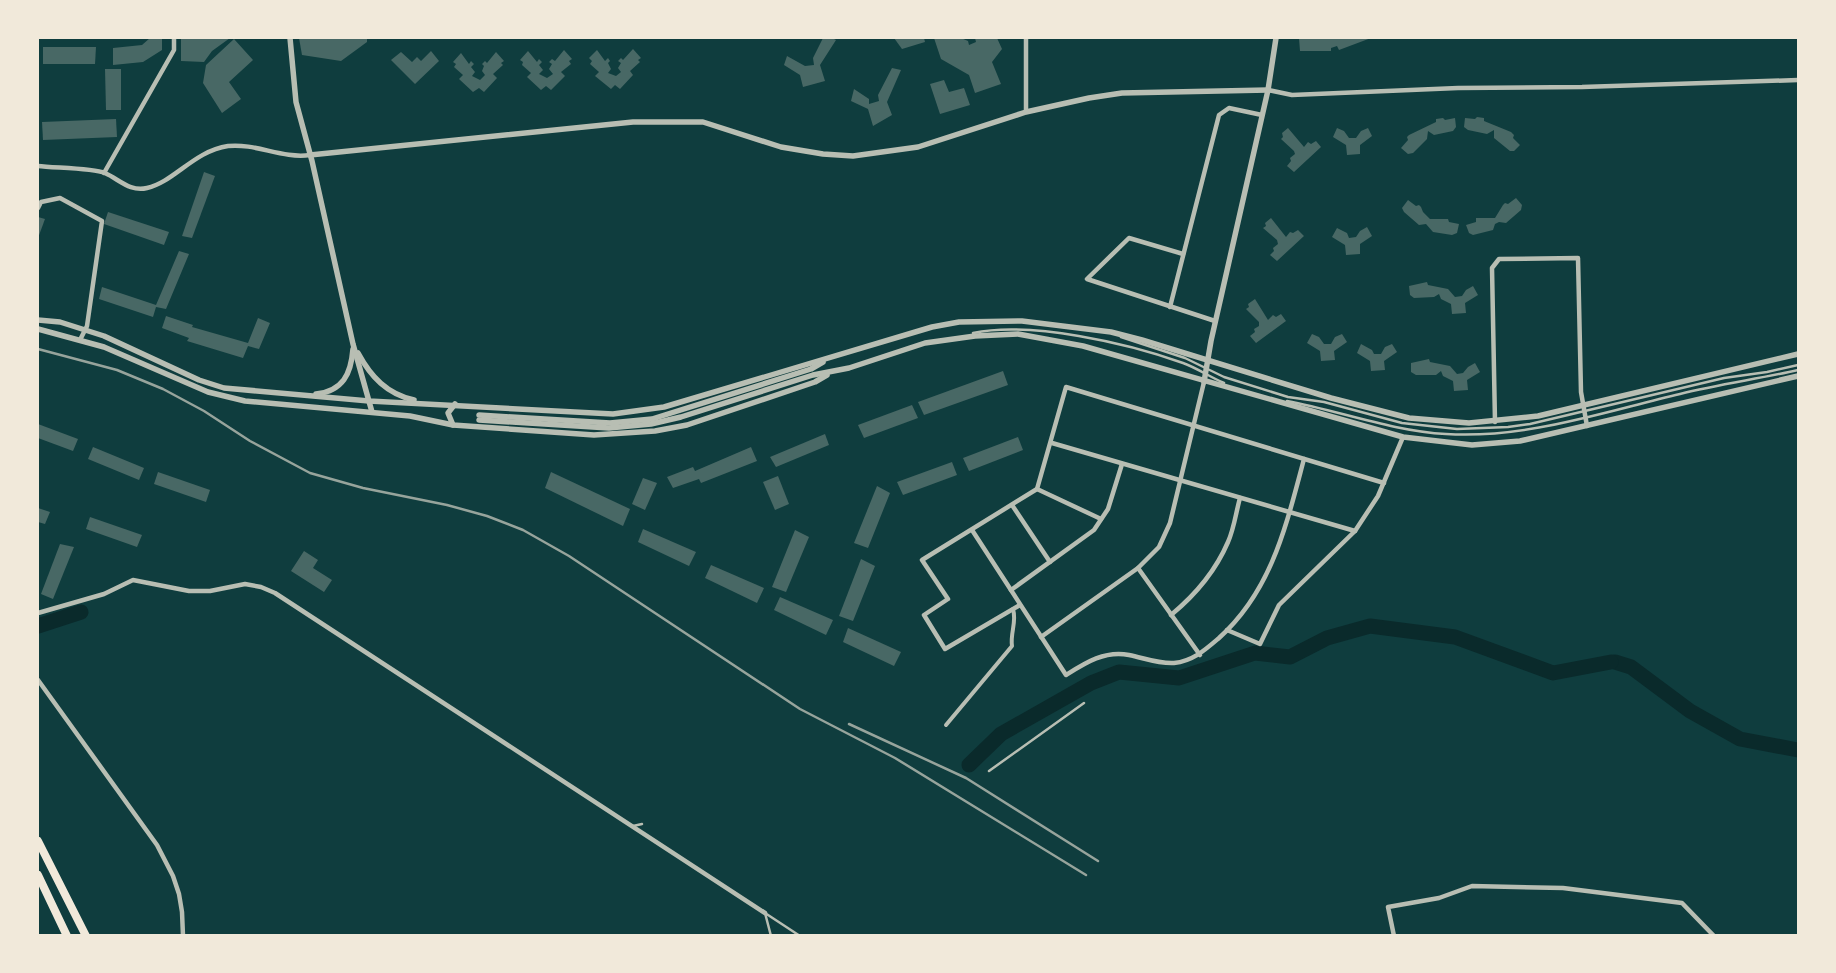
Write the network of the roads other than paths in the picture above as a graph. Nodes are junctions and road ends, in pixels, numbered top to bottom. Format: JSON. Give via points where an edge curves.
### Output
{"nodes":[{"id":1,"x":174,"y":38,"type":"edge"},
{"id":2,"x":290,"y":38,"type":"edge"},
{"id":3,"x":1026,"y":38,"type":"edge"},
{"id":4,"x":1276,"y":38,"type":"edge"},
{"id":5,"x":1798,"y":80,"type":"edge"},
{"id":6,"x":1268,"y":90,"type":"junction"},
{"id":7,"x":1026,"y":112,"type":"junction"},
{"id":8,"x":1262,"y":115,"type":"junction"},
{"id":9,"x":310,"y":155,"type":"junction"},
{"id":10,"x":38,"y":166,"type":"edge"},
{"id":11,"x":104,"y":173,"type":"junction"},
{"id":12,"x":38,"y":208,"type":"edge"},
{"id":13,"x":1184,"y":254,"type":"junction"},
{"id":14,"x":1170,"y":307,"type":"junction"},
{"id":15,"x":38,"y":320,"type":"edge"},
{"id":16,"x":1215,"y":321,"type":"junction"},
{"id":17,"x":38,"y":329,"type":"edge"},
{"id":18,"x":85,"y":330,"type":"junction"},
{"id":19,"x":1111,"y":332,"type":"junction"},
{"id":20,"x":80,"y":340,"type":"junction"},
{"id":21,"x":942,"y":340,"type":"junction"},
{"id":22,"x":353,"y":344,"type":"junction"},
{"id":23,"x":1798,"y":354,"type":"edge"},
{"id":24,"x":826,"y":360,"type":"junction"},
{"id":25,"x":1208,"y":360,"type":"junction"},
{"id":26,"x":1798,"y":364,"type":"edge"},
{"id":27,"x":1798,"y":370,"type":"edge"},
{"id":28,"x":1206,"y":371,"type":"junction"},
{"id":29,"x":831,"y":373,"type":"junction"},
{"id":30,"x":1798,"y":376,"type":"edge"},
{"id":31,"x":1204,"y":382,"type":"junction"},
{"id":32,"x":294,"y":395,"type":"junction"},
{"id":33,"x":369,"y":401,"type":"junction"},
{"id":34,"x":428,"y":403,"type":"junction"},
{"id":35,"x":455,"y":404,"type":"junction"},
{"id":36,"x":1584,"y":411,"type":"junction"},
{"id":37,"x":372,"y":412,"type":"junction"},
{"id":38,"x":1495,"y":422,"type":"junction"},
{"id":39,"x":453,"y":425,"type":"junction"},
{"id":40,"x":1194,"y":426,"type":"junction"},
{"id":41,"x":1587,"y":426,"type":"junction"},
{"id":42,"x":1403,"y":438,"type":"junction"},
{"id":43,"x":1052,"y":443,"type":"junction"},
{"id":44,"x":1304,"y":459,"type":"junction"},
{"id":45,"x":1122,"y":464,"type":"junction"},
{"id":46,"x":1180,"y":480,"type":"junction"},
{"id":47,"x":1384,"y":483,"type":"junction"},
{"id":48,"x":1037,"y":489,"type":"junction"},
{"id":49,"x":1240,"y":498,"type":"junction"},
{"id":50,"x":1012,"y":505,"type":"junction"},
{"id":51,"x":1290,"y":512,"type":"junction"},
{"id":52,"x":1101,"y":519,"type":"junction"},
{"id":53,"x":972,"y":530,"type":"junction"},
{"id":54,"x":1355,"y":531,"type":"junction"},
{"id":55,"x":1050,"y":562,"type":"junction"},
{"id":56,"x":1138,"y":568,"type":"junction"},
{"id":57,"x":1011,"y":590,"type":"junction"},
{"id":58,"x":1020,"y":605,"type":"junction"},
{"id":59,"x":1013,"y":609,"type":"junction"},
{"id":60,"x":38,"y":613,"type":"edge"},
{"id":61,"x":1171,"y":615,"type":"junction"},
{"id":62,"x":1227,"y":630,"type":"junction"},
{"id":63,"x":1041,"y":636,"type":"junction"},
{"id":64,"x":1200,"y":655,"type":"junction"},
{"id":65,"x":38,"y":680,"type":"edge"},
{"id":66,"x":1084,"y":703,"type":"dead end"},
{"id":67,"x":946,"y":725,"type":"dead end"},
{"id":68,"x":990,"y":771,"type":"dead end"},
{"id":69,"x":642,"y":824,"type":"dead end"},
{"id":70,"x":631,"y":826,"type":"junction"},
{"id":71,"x":38,"y":841,"type":"edge"},
{"id":72,"x":38,"y":874,"type":"edge"},
{"id":73,"x":765,"y":913,"type":"junction"},
{"id":74,"x":67,"y":936,"type":"edge"},
{"id":75,"x":86,"y":936,"type":"edge"},
{"id":76,"x":183,"y":936,"type":"edge"},
{"id":77,"x":771,"y":936,"type":"edge"},
{"id":78,"x":800,"y":936,"type":"edge"},
{"id":79,"x":1394,"y":936,"type":"edge"},
{"id":80,"x":1714,"y":936,"type":"edge"}],
"edges":[{"from":1,"to":11,"type":"street","via":[[174,50]]},
{"from":2,"to":9,"type":"street","via":[[296,102]]},
{"from":3,"to":7,"type":"street"},
{"from":4,"to":6,"type":"street"},
{"from":5,"to":6,"type":"street","via":[[1292,95]]},
{"from":6,"to":7,"type":"street","via":[[1122,93]]},
{"from":6,"to":8,"type":"street"},
{"from":7,"to":9,"type":"street","via":[[918,147],[853,156],[781,147],[719,126],[686,120],[633,122]]},
{"from":8,"to":13,"type":"street","via":[[1229,108],[1219,115]]},
{"from":8,"to":16,"type":"street"},
{"from":9,"to":11,"type":"street","via":[[291,157],[247,147],[222,148],[196,158],[159,182],[139,189]]},
{"from":9,"to":22,"type":"street"},
{"from":10,"to":11,"type":"street"},
{"from":12,"to":18,"type":"street","via":[[41,202],[60,198],[102,221]]},
{"from":13,"to":14,"type":"street"},
{"from":13,"to":14,"type":"street","via":[[1129,238],[1087,279]]},
{"from":14,"to":16,"type":"street"},
{"from":15,"to":18,"type":"street","via":[[60,322]]},
{"from":16,"to":25,"type":"street"},
{"from":17,"to":20,"type":"street"},
{"from":18,"to":20,"type":"street"},
{"from":18,"to":32,"type":"street","via":[[224,388]]},
{"from":19,"to":24,"type":"street","via":[[1022,321],[959,322],[932,327]]},
{"from":19,"to":25,"type":"street"},
{"from":19,"to":28,"type":"lane","via":[[1129,341],[1185,358]]},
{"from":20,"to":37,"type":"street","via":[[126,355],[219,395],[269,404]]},
{"from":21,"to":28,"type":"lane","via":[[1002,329],[1039,330],[1125,346]]},
{"from":21,"to":29,"type":"street"},
{"from":21,"to":31,"type":"street","via":[[1034,336],[1083,346]]},
{"from":22,"to":32,"type":"street","via":[[352,368],[343,381],[318,394]]},
{"from":22,"to":33,"type":"street"},
{"from":22,"to":34,"type":"street","via":[[370,373],[386,388],[400,397]]},
{"from":23,"to":36,"type":"street"},
{"from":24,"to":29,"type":"street","via":[[811,369],[652,419],[610,423],[479,418],[590,427],[651,424],[813,375]]},
{"from":24,"to":35,"type":"street","via":[[638,412],[587,414]]},
{"from":25,"to":28,"type":"street"},
{"from":25,"to":38,"type":"street","via":[[1388,414],[1446,423]]},
{"from":26,"to":36,"type":"lane"},
{"from":27,"to":36,"type":"lane"},
{"from":28,"to":31,"type":"street"},
{"from":28,"to":36,"type":"lane","via":[[1288,397],[1324,402],[1402,423],[1439,428],[1508,428]]},
{"from":28,"to":36,"type":"lane","via":[[1222,383],[1286,401],[1429,433],[1508,433]]},
{"from":29,"to":39,"type":"street","via":[[815,382],[687,425],[655,431],[594,435]]},
{"from":30,"to":41,"type":"street"},
{"from":31,"to":40,"type":"street"},
{"from":31,"to":42,"type":"street"},
{"from":32,"to":33,"type":"street"},
{"from":33,"to":34,"type":"street"},
{"from":33,"to":37,"type":"street"},
{"from":34,"to":35,"type":"street"},
{"from":35,"to":39,"type":"street","via":[[448,413]]},
{"from":36,"to":38,"type":"street"},
{"from":36,"to":38,"type":"street","via":[[1578,258],[1499,259],[1492,268]]},
{"from":36,"to":41,"type":"street"},
{"from":37,"to":39,"type":"street"},
{"from":40,"to":43,"type":"street","via":[[1066,387]]},
{"from":40,"to":44,"type":"street"},
{"from":40,"to":46,"type":"street"},
{"from":41,"to":42,"type":"street","via":[[1498,444],[1446,444]]},
{"from":42,"to":47,"type":"street"},
{"from":43,"to":45,"type":"street"},
{"from":43,"to":48,"type":"street"},
{"from":44,"to":47,"type":"street"},
{"from":44,"to":51,"type":"street"},
{"from":45,"to":46,"type":"street"},
{"from":45,"to":52,"type":"street","via":[[1108,509]]},
{"from":46,"to":49,"type":"street"},
{"from":46,"to":56,"type":"street","via":[[1165,536],[1159,547]]},
{"from":47,"to":54,"type":"street"},
{"from":48,"to":50,"type":"street"},
{"from":48,"to":52,"type":"street"},
{"from":49,"to":51,"type":"street"},
{"from":49,"to":61,"type":"street","via":[[1228,542],[1206,577]]},
{"from":50,"to":53,"type":"street"},
{"from":50,"to":55,"type":"street"},
{"from":51,"to":54,"type":"street"},
{"from":51,"to":62,"type":"street","via":[[1272,563],[1254,599]]},
{"from":52,"to":55,"type":"street","via":[[1094,530]]},
{"from":53,"to":57,"type":"street"},
{"from":53,"to":59,"type":"street","via":[[922,560],[948,599],[924,616],[945,649]]},
{"from":54,"to":62,"type":"street","via":[[1279,605],[1260,644]]},
{"from":55,"to":57,"type":"street"},
{"from":56,"to":61,"type":"street"},
{"from":56,"to":63,"type":"street"},
{"from":57,"to":58,"type":"street"},
{"from":58,"to":59,"type":"street"},
{"from":58,"to":63,"type":"street"},
{"from":59,"to":67,"type":"street","via":[[1016,618],[1012,646]]},
{"from":60,"to":70,"type":"street","via":[[104,594],[133,580],[189,591],[210,591],[245,584],[261,587],[275,593]]},
{"from":61,"to":64,"type":"street"},
{"from":62,"to":64,"type":"street"},
{"from":63,"to":64,"type":"street","via":[[1066,675],[1101,656],[1128,655],[1172,663]]},
{"from":65,"to":76,"type":"street","via":[[157,845],[179,894]]},
{"from":66,"to":68,"type":"lane"},
{"from":69,"to":70,"type":"lane"},
{"from":70,"to":73,"type":"street"},
{"from":71,"to":75,"type":"main road"},
{"from":72,"to":74,"type":"main road"},
{"from":73,"to":77,"type":"lane"},
{"from":73,"to":78,"type":"lane"},
{"from":79,"to":80,"type":"street","via":[[1388,907],[1431,900],[1472,886],[1564,888],[1682,903]]}]}
